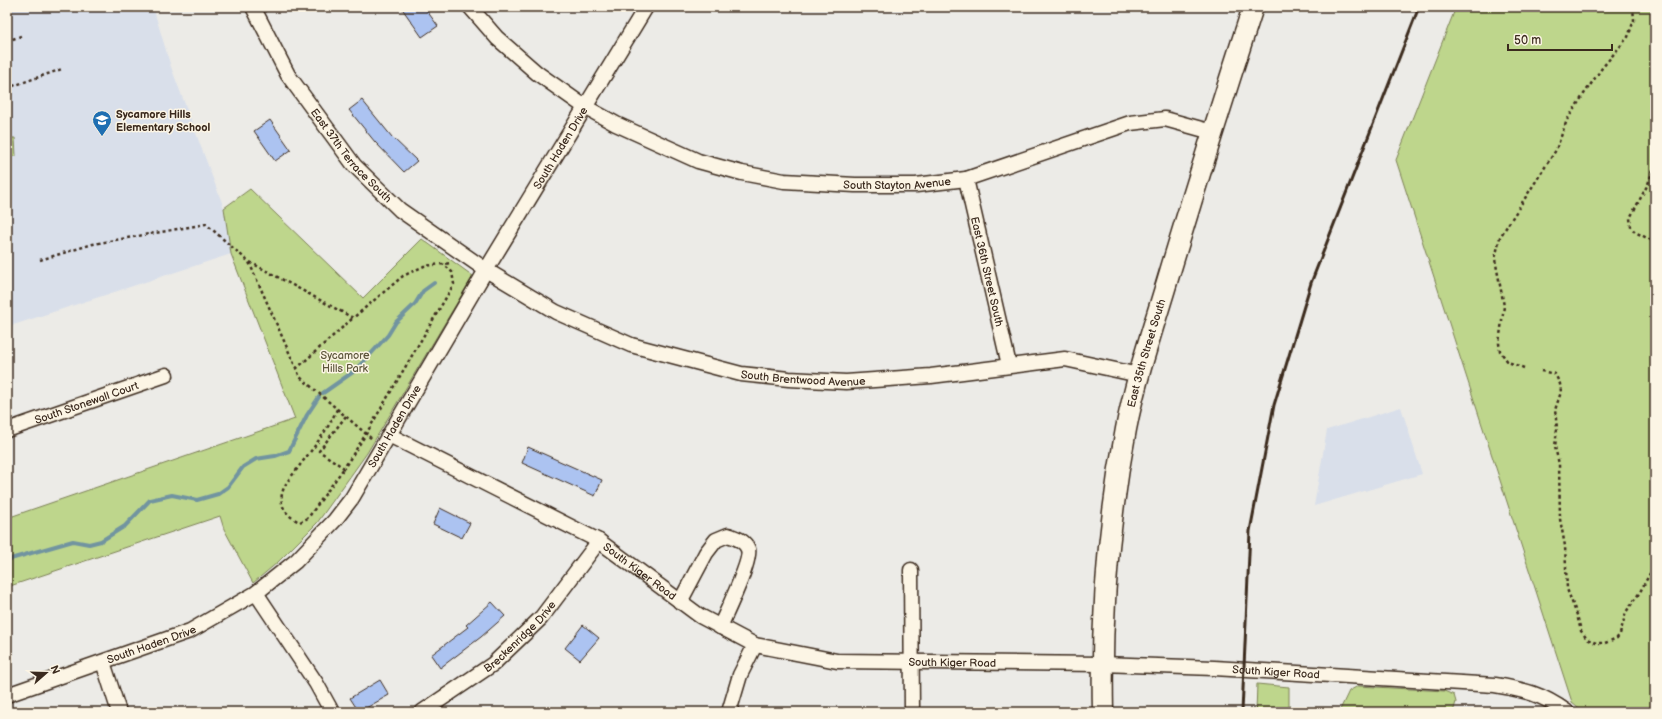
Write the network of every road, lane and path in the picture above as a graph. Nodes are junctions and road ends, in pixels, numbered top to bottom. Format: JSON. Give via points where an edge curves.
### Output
{"nodes":[{"id":1,"x":253,"y":7,"type":"edge"},
{"id":2,"x":470,"y":7,"type":"edge"},
{"id":3,"x":646,"y":7,"type":"edge"},
{"id":4,"x":1253,"y":7,"type":"edge"},
{"id":5,"x":1632,"y":7,"type":"edge"},
{"id":6,"x":21,"y":36,"type":"dead end"},
{"id":7,"x":7,"y":41,"type":"edge"},
{"id":8,"x":62,"y":69,"type":"dead end"},
{"id":9,"x":7,"y":88,"type":"edge"},
{"id":10,"x":586,"y":107,"type":"junction"},
{"id":11,"x":1212,"y":132,"type":"junction"},
{"id":12,"x":1655,"y":164,"type":"edge"},
{"id":13,"x":966,"y":179,"type":"junction"},
{"id":14,"x":1655,"y":242,"type":"edge"},
{"id":15,"x":40,"y":260,"type":"dead end"},
{"id":16,"x":249,"y":262,"type":"junction"},
{"id":17,"x":452,"y":263,"type":"dead end"},
{"id":18,"x":443,"y":264,"type":"junction"},
{"id":19,"x":486,"y":270,"type":"junction"},
{"id":20,"x":353,"y":318,"type":"junction"},
{"id":21,"x":1009,"y":365,"type":"junction"},
{"id":22,"x":1524,"y":368,"type":"dead end"},
{"id":23,"x":296,"y":369,"type":"junction"},
{"id":24,"x":1541,"y":371,"type":"dead end"},
{"id":25,"x":166,"y":375,"type":"dead end"},
{"id":26,"x":1139,"y":375,"type":"junction"},
{"id":27,"x":337,"y":409,"type":"junction"},
{"id":28,"x":346,"y":416,"type":"junction"},
{"id":29,"x":7,"y":430,"type":"edge"},
{"id":30,"x":366,"y":434,"type":"junction"},
{"id":31,"x":389,"y":435,"type":"junction"},
{"id":32,"x":374,"y":441,"type":"dead end"},
{"id":33,"x":344,"y":468,"type":"junction"},
{"id":34,"x":599,"y":541,"type":"junction"},
{"id":35,"x":1655,"y":564,"type":"edge"},
{"id":36,"x":911,"y":570,"type":"dead end"},
{"id":37,"x":256,"y":593,"type":"junction"},
{"id":38,"x":680,"y":602,"type":"junction"},
{"id":39,"x":720,"y":627,"type":"junction"},
{"id":40,"x":755,"y":644,"type":"junction"},
{"id":41,"x":103,"y":662,"type":"junction"},
{"id":42,"x":912,"y":663,"type":"junction"},
{"id":43,"x":1102,"y":664,"type":"junction"},
{"id":44,"x":7,"y":695,"type":"edge"},
{"id":45,"x":119,"y":712,"type":"edge"},
{"id":46,"x":332,"y":712,"type":"edge"},
{"id":47,"x":422,"y":712,"type":"edge"},
{"id":48,"x":729,"y":712,"type":"edge"},
{"id":49,"x":912,"y":712,"type":"edge"},
{"id":50,"x":1103,"y":712,"type":"edge"},
{"id":51,"x":1567,"y":712,"type":"edge"}],
"edges":[{"from":1,"to":19,"type":"street","name":"East 37th Terrace South","via":[[288,75],[354,165],[400,210]]},
{"from":2,"to":10,"type":"street","name":"South Stayton Avenue","via":[[497,38],[537,73]]},
{"from":3,"to":10,"type":"street","name":"South Haden Drive"},
{"from":4,"to":11,"type":"main road","name":"East 35th Street South"},
{"from":5,"to":22,"type":"path","via":[[1634,20],[1628,37],[1602,68],[1572,113],[1556,150],[1500,237],[1496,248],[1496,269],[1504,306],[1500,352],[1508,362]]},
{"from":6,"to":7,"type":"path"},
{"from":8,"to":9,"type":"path"},
{"from":10,"to":13,"type":"street","name":"South Stayton Avenue","via":[[616,124],[698,161],[784,181],[916,185]]},
{"from":10,"to":19,"type":"street","name":"South Haden Drive"},
{"from":11,"to":13,"type":"street","name":"South Stayton Avenue","via":[[1165,119],[1130,123]]},
{"from":11,"to":26,"type":"main road","name":"East 35th Street South"},
{"from":12,"to":14,"type":"path","via":[[1630,223],[1635,232]]},
{"from":13,"to":21,"type":"street","name":"East 36th Street South"},
{"from":15,"to":16,"type":"path","via":[[93,244],[206,224]]},
{"from":16,"to":20,"type":"path"},
{"from":16,"to":23,"type":"path"},
{"from":17,"to":18,"type":"path"},
{"from":18,"to":20,"type":"path","via":[[424,266],[403,276]]},
{"from":18,"to":30,"type":"path","via":[[452,272],[454,284]]},
{"from":19,"to":21,"type":"street","name":"South Brentwood Avenue","via":[[556,312],[631,345],[741,374],[846,382],[930,376]]},
{"from":19,"to":31,"type":"street","name":"South Haden Drive"},
{"from":20,"to":23,"type":"path"},
{"from":21,"to":26,"type":"street","name":"South Brentwood Avenue","via":[[1065,359]]},
{"from":23,"to":27,"type":"path","via":[[300,377]]},
{"from":24,"to":35,"type":"path","via":[[1555,374],[1560,384],[1561,392],[1555,410],[1558,428],[1555,446],[1559,464],[1560,519],[1565,546],[1567,589],[1581,631],[1587,639],[1600,643],[1617,638],[1626,612]]},
{"from":25,"to":29,"type":"street","name":"South Stonewall Court"},
{"from":26,"to":43,"type":"main road","name":"East 35th Street South","via":[[1126,428],[1114,502],[1106,576]]},
{"from":27,"to":28,"type":"path"},
{"from":27,"to":33,"type":"path","via":[[326,430],[282,494],[282,504],[287,514],[300,522],[308,518]]},
{"from":28,"to":30,"type":"path"},
{"from":28,"to":33,"type":"path","via":[[319,451]]},
{"from":30,"to":32,"type":"path"},
{"from":30,"to":33,"type":"path"},
{"from":31,"to":34,"type":"street","name":"South Kiger Road"},
{"from":31,"to":37,"type":"street","name":"South Haden Drive","via":[[352,498],[335,520],[296,561]]},
{"from":34,"to":38,"type":"street","name":"South Kiger Road"},
{"from":34,"to":47,"type":"street","name":"Breckenridge Drive","via":[[541,618],[493,664]]},
{"from":36,"to":42,"type":"street"},
{"from":37,"to":41,"type":"street","name":"South Haden Drive","via":[[190,631]]},
{"from":37,"to":46,"type":"street","via":[[316,683]]},
{"from":38,"to":39,"type":"street","name":"South Kiger Road"},
{"from":38,"to":39,"type":"street","via":[[706,553],[716,540],[728,534],[740,539],[748,549],[748,561]]},
{"from":39,"to":40,"type":"street","name":"South Kiger Road"},
{"from":40,"to":42,"type":"street","name":"South Kiger Road","via":[[837,661]]},
{"from":40,"to":48,"type":"street","via":[[740,675]]},
{"from":41,"to":44,"type":"street","name":"South Haden Drive"},
{"from":41,"to":45,"type":"street"},
{"from":42,"to":43,"type":"street","name":"South Kiger Road"},
{"from":42,"to":49,"type":"street"},
{"from":43,"to":50,"type":"main road","name":"East 35th Street South"},
{"from":43,"to":51,"type":"street","name":"South Kiger Road","via":[[1495,685],[1526,690],[1545,697]]}]}
